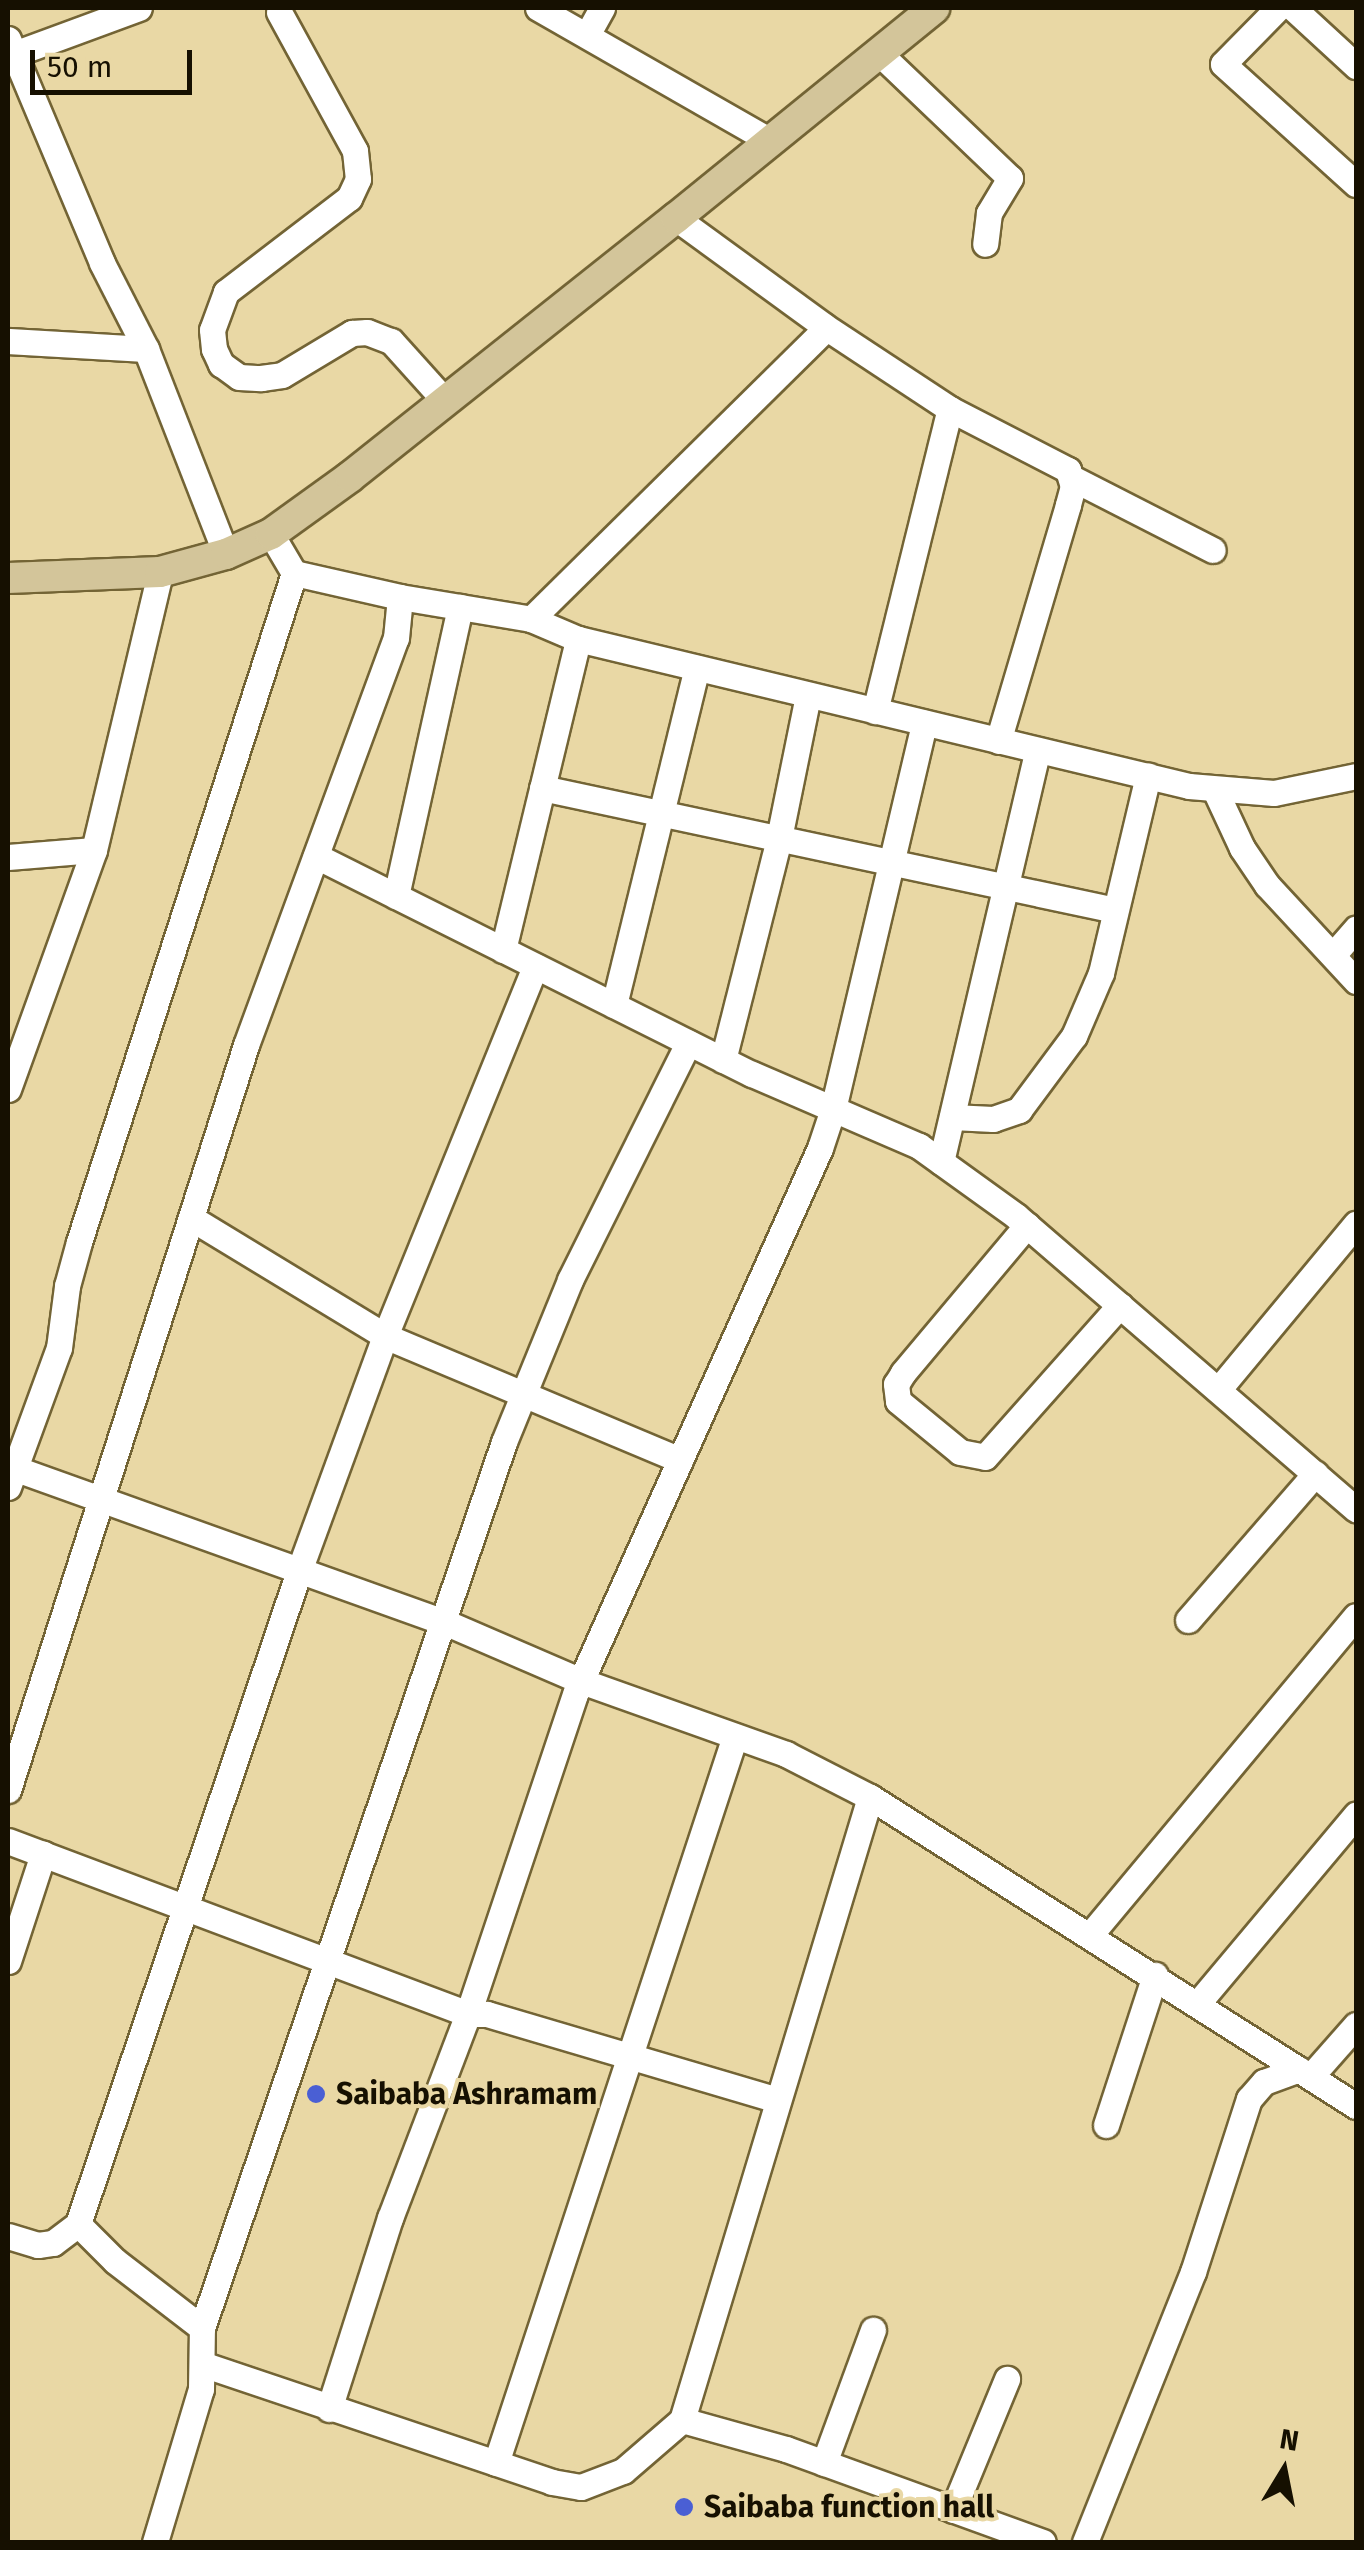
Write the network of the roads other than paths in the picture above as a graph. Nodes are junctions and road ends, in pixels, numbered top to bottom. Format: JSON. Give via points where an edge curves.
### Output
{"nodes":[{"id":1,"x":139,"y":8,"type":"edge"},
{"id":2,"x":538,"y":8,"type":"edge"},
{"id":3,"x":602,"y":8,"type":"edge"},
{"id":4,"x":934,"y":8,"type":"edge"},
{"id":5,"x":1278,"y":8,"type":"edge"},
{"id":6,"x":1293,"y":8,"type":"edge"},
{"id":7,"x":279,"y":12,"type":"dead end"},
{"id":8,"x":586,"y":36,"type":"junction"},
{"id":9,"x":11,"y":46,"type":"edge"},
{"id":10,"x":879,"y":52,"type":"junction"},
{"id":11,"x":1352,"y":54,"type":"edge"},
{"id":12,"x":770,"y":141,"type":"junction"},
{"id":13,"x":1356,"y":184,"type":"edge"},
{"id":14,"x":676,"y":218,"type":"junction"},
{"id":15,"x":985,"y":244,"type":"dead end"},
{"id":16,"x":826,"y":328,"type":"junction"},
{"id":17,"x":8,"y":341,"type":"edge"},
{"id":18,"x":146,"y":349,"type":"junction"},
{"id":19,"x":445,"y":401,"type":"junction"},
{"id":20,"x":950,"y":409,"type":"junction"},
{"id":21,"x":1072,"y":478,"type":"junction"},
{"id":22,"x":271,"y":534,"type":"junction"},
{"id":23,"x":1213,"y":550,"type":"dead end"},
{"id":24,"x":226,"y":554,"type":"junction"},
{"id":25,"x":160,"y":572,"type":"junction"},
{"id":26,"x":294,"y":572,"type":"junction"},
{"id":27,"x":8,"y":578,"type":"edge"},
{"id":28,"x":400,"y":597,"type":"junction"},
{"id":29,"x":460,"y":607,"type":"junction"},
{"id":30,"x":531,"y":619,"type":"junction"},
{"id":31,"x":578,"y":639,"type":"junction"},
{"id":32,"x":697,"y":668,"type":"junction"},
{"id":33,"x":808,"y":695,"type":"junction"},
{"id":34,"x":875,"y":711,"type":"junction"},
{"id":35,"x":924,"y":723,"type":"junction"},
{"id":36,"x":998,"y":740,"type":"junction"},
{"id":37,"x":1038,"y":750,"type":"junction"},
{"id":38,"x":1148,"y":776,"type":"junction"},
{"id":39,"x":1356,"y":776,"type":"edge"},
{"id":40,"x":542,"y":788,"type":"junction"},
{"id":41,"x":1215,"y":790,"type":"junction"},
{"id":42,"x":660,"y":813,"type":"junction"},
{"id":43,"x":779,"y":838,"type":"junction"},
{"id":44,"x":94,"y":850,"type":"junction"},
{"id":45,"x":316,"y":856,"type":"junction"},
{"id":46,"x":8,"y":857,"type":"edge"},
{"id":47,"x":891,"y":862,"type":"junction"},
{"id":48,"x":1007,"y":887,"type":"junction"},
{"id":49,"x":396,"y":896,"type":"junction"},
{"id":50,"x":1116,"y":910,"type":"junction"},
{"id":51,"x":1356,"y":930,"type":"edge"},
{"id":52,"x":503,"y":950,"type":"junction"},
{"id":53,"x":1333,"y":955,"type":"junction"},
{"id":54,"x":535,"y":966,"type":"junction"},
{"id":55,"x":1356,"y":981,"type":"edge"},
{"id":56,"x":614,"y":1005,"type":"junction"},
{"id":57,"x":688,"y":1042,"type":"junction"},
{"id":58,"x":723,"y":1060,"type":"junction"},
{"id":59,"x":8,"y":1089,"type":"edge"},
{"id":60,"x":833,"y":1109,"type":"junction"},
{"id":61,"x":952,"y":1117,"type":"junction"},
{"id":62,"x":941,"y":1162,"type":"junction"},
{"id":63,"x":191,"y":1218,"type":"junction"},
{"id":64,"x":1356,"y":1224,"type":"edge"},
{"id":65,"x":1027,"y":1225,"type":"junction"},
{"id":66,"x":1120,"y":1306,"type":"junction"},
{"id":67,"x":385,"y":1336,"type":"junction"},
{"id":68,"x":1218,"y":1390,"type":"junction"},
{"id":69,"x":524,"y":1394,"type":"junction"},
{"id":70,"x":680,"y":1460,"type":"junction"},
{"id":71,"x":10,"y":1474,"type":"edge"},
{"id":72,"x":1316,"y":1474,"type":"junction"},
{"id":73,"x":101,"y":1501,"type":"junction"},
{"id":74,"x":1356,"y":1509,"type":"edge"},
{"id":75,"x":299,"y":1571,"type":"junction"},
{"id":76,"x":1356,"y":1616,"type":"edge"},
{"id":77,"x":1188,"y":1620,"type":"dead end"},
{"id":78,"x":442,"y":1621,"type":"junction"},
{"id":79,"x":582,"y":1681,"type":"junction"},
{"id":80,"x":735,"y":1736,"type":"junction"},
{"id":81,"x":8,"y":1790,"type":"edge"},
{"id":82,"x":870,"y":1797,"type":"junction"},
{"id":83,"x":1356,"y":1815,"type":"edge"},
{"id":84,"x":8,"y":1841,"type":"edge"},
{"id":85,"x":44,"y":1854,"type":"junction"},
{"id":86,"x":186,"y":1906,"type":"junction"},
{"id":87,"x":1090,"y":1934,"type":"junction"},
{"id":88,"x":329,"y":1960,"type":"junction"},
{"id":89,"x":8,"y":1961,"type":"edge"},
{"id":90,"x":1154,"y":1976,"type":"junction"},
{"id":91,"x":1198,"y":2004,"type":"junction"},
{"id":92,"x":468,"y":2014,"type":"junction"},
{"id":93,"x":1356,"y":2025,"type":"edge"},
{"id":94,"x":632,"y":2058,"type":"junction"},
{"id":95,"x":1305,"y":2072,"type":"junction"},
{"id":96,"x":778,"y":2100,"type":"junction"},
{"id":97,"x":1356,"y":2106,"type":"edge"},
{"id":98,"x":1106,"y":2124,"type":"dead end"},
{"id":99,"x":78,"y":2224,"type":"junction"},
{"id":100,"x":8,"y":2236,"type":"edge"},
{"id":101,"x":202,"y":2328,"type":"junction"},
{"id":102,"x":873,"y":2330,"type":"dead end"},
{"id":103,"x":204,"y":2366,"type":"junction"},
{"id":104,"x":1007,"y":2378,"type":"dead end"},
{"id":105,"x":329,"y":2409,"type":"junction"},
{"id":106,"x":682,"y":2420,"type":"junction"},
{"id":107,"x":496,"y":2462,"type":"junction"},
{"id":108,"x":824,"y":2463,"type":"junction"},
{"id":109,"x":953,"y":2510,"type":"junction"},
{"id":110,"x":156,"y":2542,"type":"edge"},
{"id":111,"x":1043,"y":2542,"type":"edge"},
{"id":112,"x":1085,"y":2542,"type":"edge"}],
"edges":[{"from":1,"to":9,"type":"street"},
{"from":2,"to":8,"type":"street"},
{"from":3,"to":8,"type":"street"},
{"from":4,"to":10,"type":"main road"},
{"from":5,"to":13,"type":"street","via":[[1223,64]]},
{"from":6,"to":11,"type":"street"},
{"from":7,"to":19,"type":"street","via":[[355,151],[358,179],[349,198],[226,292],[212,330],[214,350],[239,377],[261,378],[282,375],[352,333],[367,332],[391,341]]},
{"from":8,"to":12,"type":"street"},
{"from":9,"to":18,"type":"street"},
{"from":10,"to":12,"type":"main road"},
{"from":10,"to":15,"type":"street","via":[[1010,178],[988,212]]},
{"from":12,"to":14,"type":"main road"},
{"from":14,"to":16,"type":"street"},
{"from":14,"to":19,"type":"main road"},
{"from":16,"to":20,"type":"street"},
{"from":16,"to":30,"type":"street"},
{"from":17,"to":18,"type":"street"},
{"from":18,"to":24,"type":"street"},
{"from":19,"to":22,"type":"main road"},
{"from":20,"to":21,"type":"street","via":[[1061,463]]},
{"from":20,"to":34,"type":"street"},
{"from":21,"to":23,"type":"street"},
{"from":21,"to":36,"type":"street"},
{"from":22,"to":24,"type":"main road"},
{"from":22,"to":26,"type":"street"},
{"from":24,"to":25,"type":"main road"},
{"from":25,"to":27,"type":"main road"},
{"from":25,"to":44,"type":"street"},
{"from":26,"to":28,"type":"street"},
{"from":26,"to":71,"type":"street","via":[[79,1242],[59,1348]]},
{"from":28,"to":29,"type":"street"},
{"from":28,"to":45,"type":"street","via":[[396,638]]},
{"from":29,"to":30,"type":"street"},
{"from":29,"to":49,"type":"street"},
{"from":30,"to":31,"type":"street"},
{"from":31,"to":32,"type":"street"},
{"from":31,"to":40,"type":"street"},
{"from":32,"to":33,"type":"street"},
{"from":32,"to":42,"type":"street"},
{"from":33,"to":34,"type":"street"},
{"from":33,"to":43,"type":"street"},
{"from":34,"to":35,"type":"street"},
{"from":35,"to":36,"type":"street"},
{"from":35,"to":47,"type":"street"},
{"from":36,"to":37,"type":"street"},
{"from":37,"to":38,"type":"street"},
{"from":37,"to":48,"type":"street"},
{"from":38,"to":41,"type":"street"},
{"from":38,"to":50,"type":"street"},
{"from":39,"to":41,"type":"street","via":[[1274,792]]},
{"from":40,"to":42,"type":"street"},
{"from":40,"to":52,"type":"street"},
{"from":41,"to":53,"type":"street","via":[[1267,884]]},
{"from":42,"to":43,"type":"street"},
{"from":42,"to":56,"type":"street"},
{"from":43,"to":47,"type":"street"},
{"from":43,"to":58,"type":"street"},
{"from":44,"to":46,"type":"street"},
{"from":44,"to":59,"type":"street"},
{"from":45,"to":49,"type":"street"},
{"from":45,"to":63,"type":"street"},
{"from":47,"to":48,"type":"street"},
{"from":47,"to":60,"type":"street"},
{"from":48,"to":50,"type":"street"},
{"from":48,"to":61,"type":"street"},
{"from":49,"to":52,"type":"street"},
{"from":50,"to":61,"type":"street","via":[[1088,1010],[1036,1091],[1006,1117]]},
{"from":51,"to":53,"type":"street"},
{"from":52,"to":54,"type":"street"},
{"from":53,"to":55,"type":"street"},
{"from":54,"to":56,"type":"street"},
{"from":54,"to":67,"type":"street"},
{"from":56,"to":57,"type":"street"},
{"from":57,"to":58,"type":"street"},
{"from":57,"to":69,"type":"street","via":[[570,1280]]},
{"from":58,"to":60,"type":"street"},
{"from":60,"to":62,"type":"street","via":[[920,1146]]},
{"from":60,"to":70,"type":"street"},
{"from":61,"to":62,"type":"street"},
{"from":62,"to":65,"type":"street"},
{"from":63,"to":67,"type":"street"},
{"from":63,"to":73,"type":"street"},
{"from":64,"to":68,"type":"street"},
{"from":65,"to":66,"type":"street"},
{"from":65,"to":66,"type":"street","via":[[903,1373],[898,1401],[960,1452],[985,1456]]},
{"from":66,"to":68,"type":"street"},
{"from":67,"to":69,"type":"street"},
{"from":67,"to":75,"type":"street"},
{"from":68,"to":72,"type":"street"},
{"from":69,"to":70,"type":"street"},
{"from":69,"to":78,"type":"street"},
{"from":70,"to":79,"type":"street"},
{"from":71,"to":73,"type":"street"},
{"from":72,"to":74,"type":"street"},
{"from":72,"to":77,"type":"street"},
{"from":73,"to":75,"type":"street"},
{"from":73,"to":81,"type":"street"},
{"from":75,"to":78,"type":"street"},
{"from":75,"to":86,"type":"street"},
{"from":76,"to":87,"type":"street"},
{"from":78,"to":79,"type":"street"},
{"from":78,"to":88,"type":"street"},
{"from":79,"to":80,"type":"street"},
{"from":79,"to":92,"type":"street"},
{"from":80,"to":82,"type":"street"},
{"from":80,"to":94,"type":"street"},
{"from":82,"to":87,"type":"street"},
{"from":82,"to":96,"type":"street"},
{"from":83,"to":91,"type":"street"},
{"from":84,"to":85,"type":"street"},
{"from":85,"to":86,"type":"street"},
{"from":85,"to":89,"type":"street"},
{"from":86,"to":88,"type":"street"},
{"from":86,"to":99,"type":"street"},
{"from":87,"to":90,"type":"street"},
{"from":88,"to":92,"type":"street"},
{"from":88,"to":101,"type":"street"},
{"from":90,"to":91,"type":"street"},
{"from":90,"to":98,"type":"street"},
{"from":91,"to":95,"type":"street"},
{"from":92,"to":94,"type":"street"},
{"from":92,"to":105,"type":"street","via":[[390,2218]]},
{"from":93,"to":95,"type":"street"},
{"from":94,"to":96,"type":"street"},
{"from":94,"to":107,"type":"street"},
{"from":95,"to":97,"type":"street"},
{"from":95,"to":112,"type":"street","via":[[1264,2082],[1248,2098],[1193,2272]]},
{"from":96,"to":106,"type":"street"},
{"from":99,"to":100,"type":"street","via":[[53,2243]]},
{"from":99,"to":101,"type":"street","via":[[114,2262]]},
{"from":101,"to":103,"type":"street"},
{"from":102,"to":108,"type":"street"},
{"from":103,"to":105,"type":"street"},
{"from":103,"to":110,"type":"street"},
{"from":104,"to":109,"type":"street"},
{"from":105,"to":107,"type":"street"},
{"from":106,"to":107,"type":"street","via":[[623,2472],[581,2487]]},
{"from":106,"to":108,"type":"street"},
{"from":108,"to":109,"type":"street"},
{"from":109,"to":111,"type":"street"}]}
